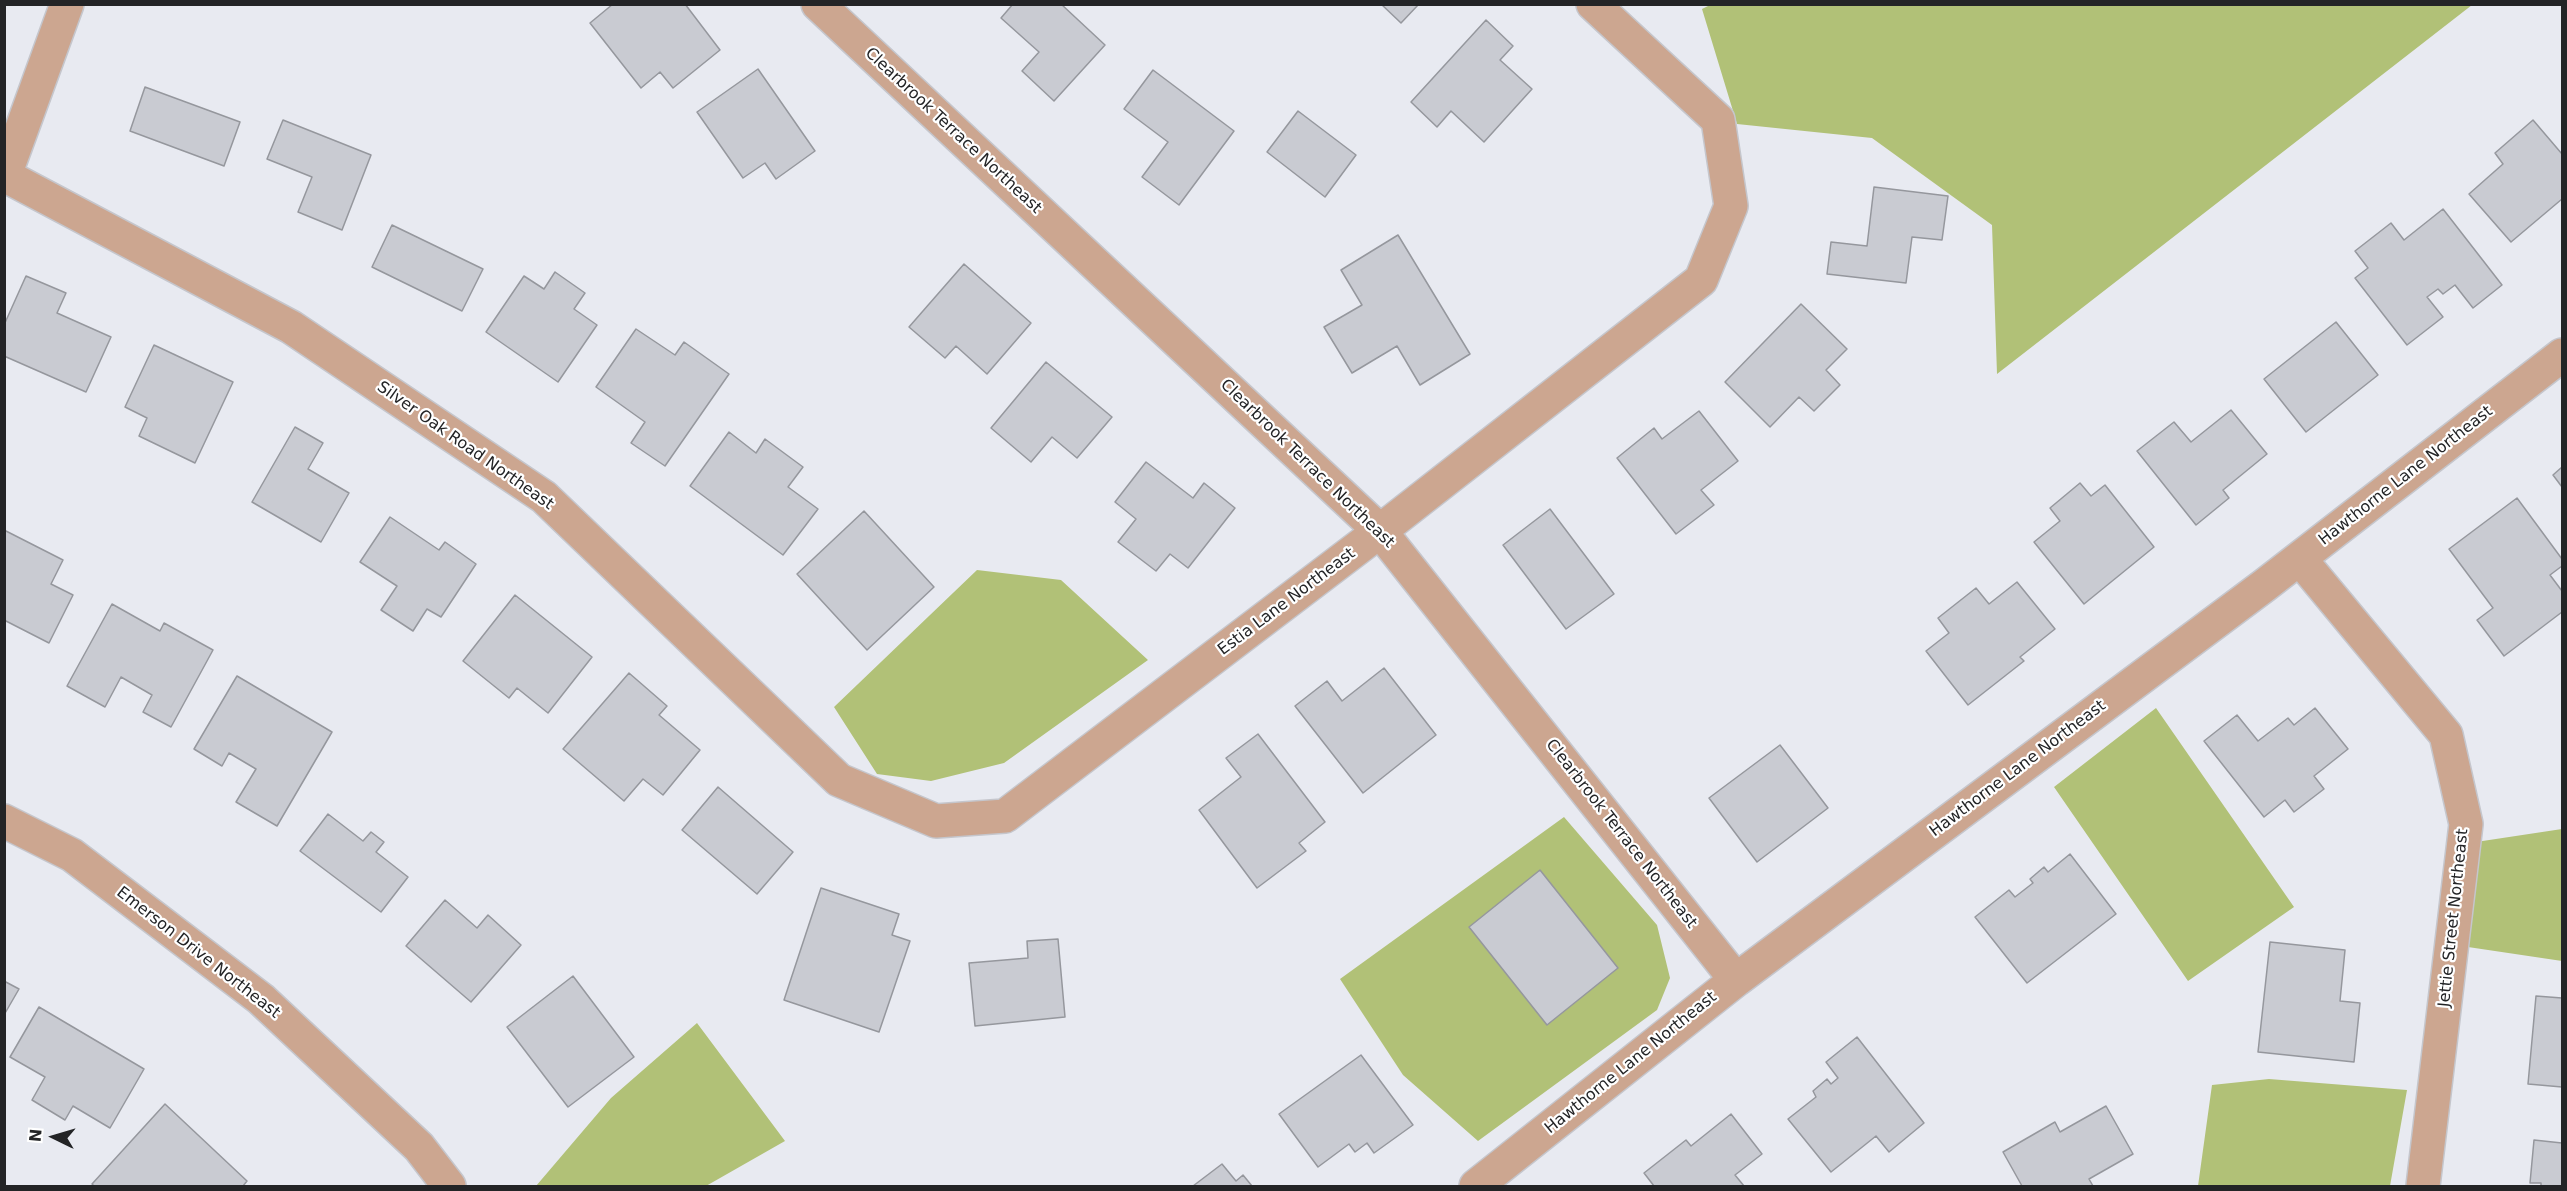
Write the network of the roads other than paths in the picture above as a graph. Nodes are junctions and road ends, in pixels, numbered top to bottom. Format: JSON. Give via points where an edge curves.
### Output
{"nodes":[{"id":1,"x":67,"y":4,"type":"edge"},
{"id":2,"x":818,"y":4,"type":"edge"},
{"id":3,"x":1593,"y":4,"type":"edge"},
{"id":4,"x":5,"y":175,"type":"edge"},
{"id":5,"x":2562,"y":355,"type":"edge"},
{"id":6,"x":1380,"y":531,"type":"junction"},
{"id":7,"x":2300,"y":558,"type":"junction"},
{"id":8,"x":4,"y":821,"type":"edge"},
{"id":9,"x":936,"y":821,"type":"joint"},
{"id":10,"x":1736,"y":980,"type":"junction"},
{"id":11,"x":449,"y":1186,"type":"edge"},
{"id":12,"x":1476,"y":1186,"type":"edge"},
{"id":13,"x":2423,"y":1186,"type":"edge"}],
"edges":[{"from":1,"to":4,"type":"street"},
{"from":2,"to":6,"type":"street","name":"Clearbrook Terrace Northeast"},
{"from":3,"to":6,"type":"street","name":"Estia Lane Northeast","via":[[1718,120],[1731,206],[1701,280]]},
{"from":4,"to":9,"type":"street","name":"Silver Oak Road Northeast","via":[[291,327],[544,497],[839,780]]},
{"from":5,"to":7,"type":"street","name":"Hawthorne Lane Northeast"},
{"from":6,"to":9,"type":"street","name":"Estia Lane Northeast","via":[[1005,816]]},
{"from":6,"to":10,"type":"street","name":"Clearbrook Terrace Northeast"},
{"from":7,"to":10,"type":"street","name":"Hawthorne Lane Northeast"},
{"from":7,"to":13,"type":"street","name":"Jettie Street Northeast","via":[[2446,735],[2466,824]]},
{"from":8,"to":11,"type":"street","name":"Emerson Drive Northeast","via":[[72,855],[261,999],[419,1147]]},
{"from":10,"to":12,"type":"street","name":"Hawthorne Lane Northeast"}]}
